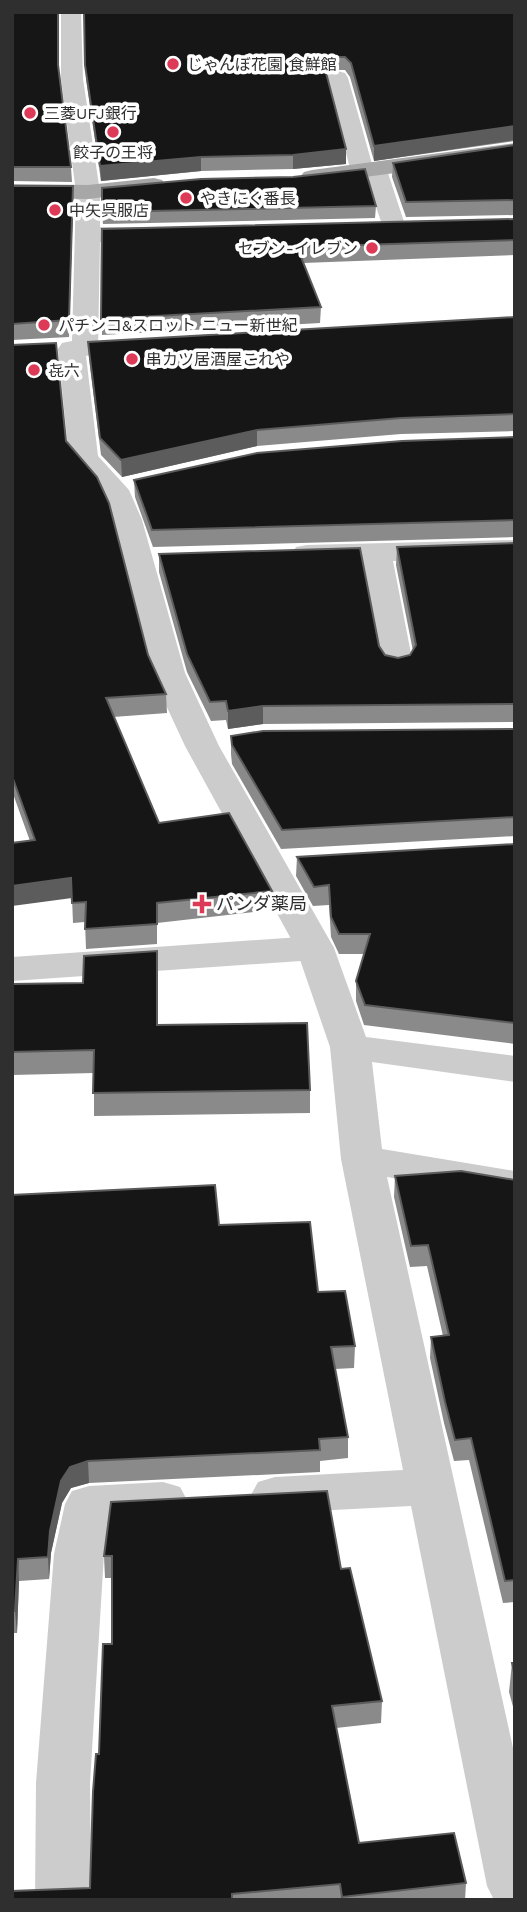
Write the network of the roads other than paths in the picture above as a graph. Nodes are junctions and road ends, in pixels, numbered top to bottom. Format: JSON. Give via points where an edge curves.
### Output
{"nodes":[{"id":1,"x":71,"y":12,"type":"edge"},
{"id":2,"x":337,"y":78,"type":"edge"},
{"id":3,"x":515,"y":150,"type":"edge"},
{"id":4,"x":369,"y":171,"type":"junction"},
{"id":5,"x":293,"y":179,"type":"edge"},
{"id":6,"x":175,"y":183,"type":"edge"},
{"id":7,"x":12,"y":191,"type":"edge"},
{"id":8,"x":88,"y":192,"type":"junction"},
{"id":9,"x":394,"y":228,"type":"junction"},
{"id":10,"x":421,"y":228,"type":"edge"},
{"id":11,"x":366,"y":229,"type":"edge"},
{"id":12,"x":185,"y":233,"type":"edge"},
{"id":13,"x":87,"y":235,"type":"junction"},
{"id":14,"x":113,"y":347,"type":"edge"},
{"id":15,"x":69,"y":349,"type":"junction"},
{"id":16,"x":515,"y":549,"type":"edge"},
{"id":17,"x":376,"y":552,"type":"junction"},
{"id":18,"x":284,"y":555,"type":"edge"},
{"id":19,"x":397,"y":664,"type":"edge"},
{"id":20,"x":239,"y":741,"type":"edge"},
{"id":21,"x":202,"y":746,"type":"junction"},
{"id":22,"x":310,"y":862,"type":"edge"},
{"id":23,"x":269,"y":864,"type":"junction"},
{"id":24,"x":315,"y":948,"type":"junction"},
{"id":25,"x":12,"y":969,"type":"edge"},
{"id":26,"x":350,"y":1047,"type":"junction"},
{"id":27,"x":515,"y":1069,"type":"edge"},
{"id":28,"x":362,"y":1159,"type":"junction"},
{"id":29,"x":515,"y":1185,"type":"edge"},
{"id":30,"x":431,"y":1486,"type":"junction"},
{"id":31,"x":515,"y":1886,"type":"edge"},
{"id":32,"x":63,"y":1900,"type":"edge"}],
"edges":[{"from":1,"to":8,"type":"street","via":[[72,79]]},
{"from":2,"to":4,"type":"street"},
{"from":3,"to":4,"type":"main road"},
{"from":4,"to":5,"type":"main road"},
{"from":4,"to":9,"type":"street"},
{"from":6,"to":8,"type":"main road"},
{"from":7,"to":8,"type":"main road"},
{"from":8,"to":13,"type":"street"},
{"from":9,"to":10,"type":"street"},
{"from":9,"to":11,"type":"street"},
{"from":12,"to":13,"type":"street"},
{"from":13,"to":15,"type":"street"},
{"from":14,"to":15,"type":"street"},
{"from":15,"to":21,"type":"street","via":[[84,458],[127,487],[127,520],[151,559],[168,674]]},
{"from":16,"to":17,"type":"street"},
{"from":17,"to":18,"type":"street"},
{"from":17,"to":19,"type":"street"},
{"from":20,"to":21,"type":"street"},
{"from":21,"to":23,"type":"street"},
{"from":22,"to":23,"type":"street"},
{"from":23,"to":24,"type":"street"},
{"from":24,"to":25,"type":"street"},
{"from":24,"to":26,"type":"street"},
{"from":26,"to":27,"type":"street"},
{"from":26,"to":28,"type":"street"},
{"from":28,"to":29,"type":"street"},
{"from":28,"to":30,"type":"street"},
{"from":30,"to":31,"type":"street"},
{"from":30,"to":32,"type":"street","via":[[89,1504],[79,1553],[64,1783]]}]}
